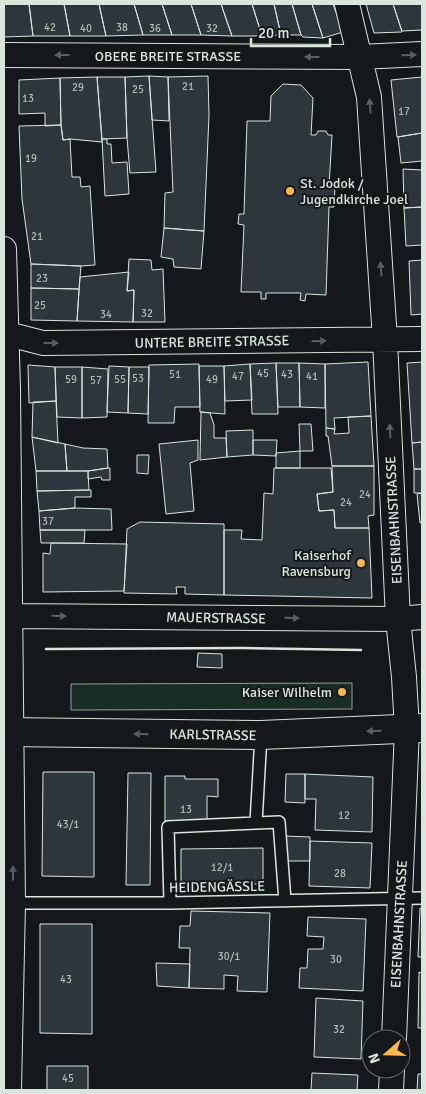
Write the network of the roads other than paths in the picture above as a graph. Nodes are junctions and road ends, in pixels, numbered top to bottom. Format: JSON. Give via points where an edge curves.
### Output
{"nodes":[{"id":1,"x":347,"y":4,"type":"edge"},
{"id":2,"x":422,"y":54,"type":"edge"},
{"id":3,"x":4,"y":55,"type":"edge"},
{"id":4,"x":360,"y":57,"type":"junction"},
{"id":5,"x":4,"y":248,"type":"edge"},
{"id":6,"x":5,"y":333,"type":"edge"},
{"id":7,"x":422,"y":339,"type":"edge"},
{"id":8,"x":385,"y":340,"type":"junction"},
{"id":9,"x":7,"y":508,"type":"edge"},
{"id":10,"x":7,"y":616,"type":"edge"},
{"id":11,"x":422,"y":617,"type":"edge"},
{"id":12,"x":398,"y":619,"type":"junction"},
{"id":13,"x":415,"y":728,"type":"edge"},
{"id":14,"x":8,"y":732,"type":"edge"},
{"id":15,"x":261,"y":735,"type":"junction"},
{"id":16,"x":256,"y":823,"type":"junction"},
{"id":17,"x":411,"y":898,"type":"edge"},
{"id":18,"x":285,"y":901,"type":"junction"},
{"id":19,"x":13,"y":903,"type":"junction"},
{"id":20,"x":170,"y":903,"type":"junction"},
{"id":21,"x":395,"y":1029,"type":"edge"},
{"id":22,"x":9,"y":1090,"type":"edge"}],
"edges":[{"from":1,"to":4,"type":"street","name":"EISENBAHNSTRASSE"},
{"from":4,"to":2,"type":"street","name":"OBERE BREITE STRASSE","one_way":true},
{"from":4,"to":3,"type":"street","name":"OBERE BREITE STRASSE","one_way":true},
{"from":8,"to":4,"type":"street","name":"EISENBAHNSTRASSE","one_way":true,"via":[[369,97]]},
{"from":5,"to":6,"type":"street"},
{"from":6,"to":8,"type":"street","name":"UNTERE BREITE STRASSE","one_way":true,"via":[[43,343]]},
{"from":6,"to":9,"type":"street"},
{"from":7,"to":8,"type":"street","name":"UNTERE BREITE STRASSE"},
{"from":12,"to":8,"type":"street","name":"EISENBAHNSTRASSE","one_way":true},
{"from":9,"to":10,"type":"street"},
{"from":10,"to":12,"type":"street","name":"MAUERSTRASSE","one_way":true},
{"from":10,"to":14,"type":"street"},
{"from":11,"to":12,"type":"street","name":"MAUERSTRASSE"},
{"from":12,"to":13,"type":"street","name":"EISENBAHNSTRASSE","via":[[404,677]]},
{"from":13,"to":15,"type":"main road","name":"KARLSTRASSE","one_way":true},
{"from":13,"to":17,"type":"street","name":"EISENBAHNSTRASSE"},
{"from":15,"to":14,"type":"main road","name":"KARLSTRASSE","one_way":true},
{"from":19,"to":14,"type":"street","one_way":true},
{"from":15,"to":16,"type":"lane"},
{"from":16,"to":18,"type":"lane","via":[[279,822]]},
{"from":16,"to":20,"type":"lane","via":[[168,826]]},
{"from":17,"to":18,"type":"lane","name":"HEIDENGÄSSLE"},
{"from":17,"to":21,"type":"street","name":"EISENBAHNSTRASSE"},
{"from":18,"to":20,"type":"lane","name":"HEIDENGÄSSLE"},
{"from":19,"to":20,"type":"lane","name":"HEIDENGÄSSLE"},
{"from":19,"to":22,"type":"street"}]}
